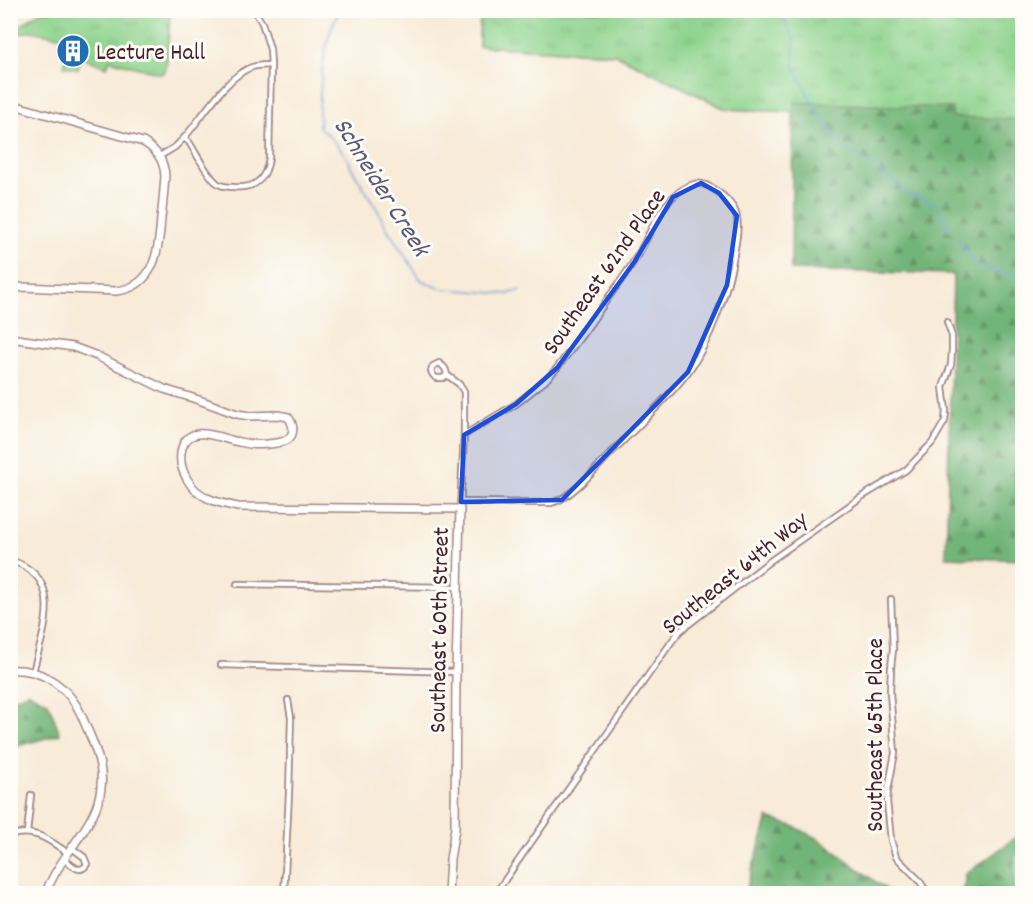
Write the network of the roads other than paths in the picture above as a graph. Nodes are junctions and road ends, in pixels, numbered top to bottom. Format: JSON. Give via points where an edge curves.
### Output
{"nodes":[{"id":1,"x":254,"y":10,"type":"edge"},
{"id":2,"x":271,"y":65,"type":"junction"},
{"id":3,"x":10,"y":104,"type":"edge"},
{"id":4,"x":184,"y":138,"type":"junction"},
{"id":5,"x":160,"y":156,"type":"junction"},
{"id":6,"x":10,"y":289,"type":"edge"},
{"id":7,"x":947,"y":321,"type":"dead end"},
{"id":8,"x":10,"y":338,"type":"edge"},
{"id":9,"x":447,"y":375,"type":"dead end"},
{"id":10,"x":464,"y":435,"type":"junction"},
{"id":11,"x":461,"y":506,"type":"junction"},
{"id":12,"x":10,"y":560,"type":"edge"},
{"id":13,"x":237,"y":584,"type":"dead end"},
{"id":14,"x":458,"y":587,"type":"junction"},
{"id":15,"x":891,"y":599,"type":"dead end"},
{"id":16,"x":221,"y":665,"type":"dead end"},
{"id":17,"x":10,"y":670,"type":"edge"},
{"id":18,"x":33,"y":672,"type":"junction"},
{"id":19,"x":456,"y":672,"type":"junction"},
{"id":20,"x":288,"y":700,"type":"dead end"},
{"id":21,"x":31,"y":795,"type":"dead end"},
{"id":22,"x":27,"y":833,"type":"junction"},
{"id":23,"x":10,"y":835,"type":"edge"},
{"id":24,"x":68,"y":853,"type":"junction"},
{"id":25,"x":45,"y":894,"type":"edge"},
{"id":26,"x":284,"y":894,"type":"edge"},
{"id":27,"x":448,"y":894,"type":"edge"},
{"id":28,"x":495,"y":894,"type":"edge"},
{"id":29,"x":928,"y":894,"type":"edge"}],
"edges":[{"from":1,"to":2,"type":"street","via":[[269,41]]},
{"from":2,"to":4,"type":"street","via":[[254,66],[234,78]]},
{"from":2,"to":4,"type":"street","via":[[268,165],[255,184],[221,185]]},
{"from":3,"to":5,"type":"street","via":[[143,142]]},
{"from":4,"to":5,"type":"street"},
{"from":5,"to":6,"type":"street","via":[[165,176],[158,251],[151,269],[140,281],[122,290]]},
{"from":7,"to":28,"type":"street","name":"Southeast 64th Way","via":[[952,350],[943,387],[945,421],[932,443],[906,470],[770,561],[672,641]]},
{"from":8,"to":11,"type":"street","via":[[73,347],[164,390],[237,414],[284,416],[291,420],[291,435],[272,444],[241,443],[211,435],[188,437],[180,464],[193,488],[208,499],[238,507]]},
{"from":9,"to":10,"type":"street","name":"Southeast 60th Street","via":[[464,392]]},
{"from":10,"to":11,"type":"street","name":"Southeast 60th Street"},
{"from":10,"to":11,"type":"street","name":"Southeast 62nd Place","via":[[516,404],[557,368],[635,261],[673,197],[701,183],[731,205],[737,216],[728,285],[701,351],[662,403],[562,500]]},
{"from":11,"to":14,"type":"street","name":"Southeast 60th Street"},
{"from":12,"to":18,"type":"street","via":[[33,572],[47,600]]},
{"from":13,"to":14,"type":"street"},
{"from":14,"to":19,"type":"street","name":"Southeast 60th Street"},
{"from":15,"to":29,"type":"street","name":"Southeast 65th Place","via":[[890,693],[895,753],[887,801],[891,840],[898,860]]},
{"from":16,"to":19,"type":"street"},
{"from":17,"to":18,"type":"street"},
{"from":18,"to":24,"type":"street","via":[[53,681],[69,695],[100,760],[102,785],[98,803]]},
{"from":19,"to":27,"type":"street","name":"Southeast 60th Street","via":[[455,828]]},
{"from":20,"to":26,"type":"street","via":[[291,718]]},
{"from":21,"to":22,"type":"street"},
{"from":22,"to":23,"type":"street"},
{"from":22,"to":24,"type":"street","via":[[45,838]]},
{"from":24,"to":25,"type":"street"}]}
